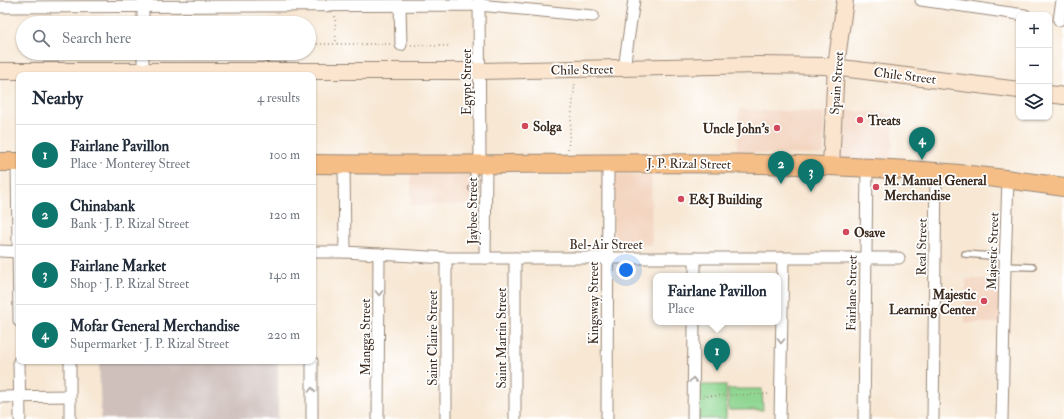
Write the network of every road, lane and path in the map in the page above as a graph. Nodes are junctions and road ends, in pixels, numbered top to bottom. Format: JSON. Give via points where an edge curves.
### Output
{"nodes":[{"id":1,"x":634,"y":0,"type":"edge"},
{"id":2,"x":845,"y":0,"type":"edge"},
{"id":3,"x":921,"y":0,"type":"edge"},
{"id":4,"x":1062,"y":0,"type":"edge"},
{"id":5,"x":143,"y":3,"type":"edge"},
{"id":6,"x":479,"y":3,"type":"edge"},
{"id":7,"x":334,"y":6,"type":"junction"},
{"id":8,"x":400,"y":6,"type":"junction"},
{"id":9,"x":0,"y":7,"type":"edge"},
{"id":10,"x":1016,"y":14,"type":"edge"},
{"id":11,"x":143,"y":16,"type":"edge"},
{"id":12,"x":593,"y":16,"type":"dead end"},
{"id":13,"x":1057,"y":20,"type":"edge"},
{"id":14,"x":316,"y":44,"type":"edge"},
{"id":15,"x":336,"y":45,"type":"junction"},
{"id":16,"x":402,"y":45,"type":"junction"},
{"id":17,"x":448,"y":46,"type":"dead end"},
{"id":18,"x":143,"y":60,"type":"edge"},
{"id":19,"x":836,"y":66,"type":"junction"},
{"id":20,"x":624,"y":68,"type":"junction"},
{"id":21,"x":0,"y":71,"type":"edge"},
{"id":22,"x":480,"y":71,"type":"junction"},
{"id":23,"x":72,"y":72,"type":"edge"},
{"id":24,"x":143,"y":72,"type":"edge"},
{"id":25,"x":312,"y":72,"type":"edge"},
{"id":26,"x":575,"y":82,"type":"dead end"},
{"id":27,"x":1016,"y":90,"type":"edge"},
{"id":28,"x":1052,"y":94,"type":"edge"},
{"id":29,"x":1064,"y":96,"type":"edge"},
{"id":30,"x":12,"y":162,"type":"edge"},
{"id":31,"x":566,"y":163,"type":"junction"},
{"id":32,"x":608,"y":163,"type":"junction"},
{"id":33,"x":316,"y":164,"type":"edge"},
{"id":34,"x":344,"y":164,"type":"junction"},
{"id":35,"x":480,"y":165,"type":"junction"},
{"id":36,"x":831,"y":166,"type":"junction"},
{"id":37,"x":866,"y":168,"type":"junction"},
{"id":38,"x":936,"y":172,"type":"junction"},
{"id":39,"x":1008,"y":179,"type":"junction"},
{"id":40,"x":1064,"y":187,"type":"edge"},
{"id":41,"x":486,"y":188,"type":"junction"},
{"id":42,"x":16,"y":189,"type":"edge"},
{"id":43,"x":0,"y":251,"type":"edge"},
{"id":44,"x":16,"y":252,"type":"edge"},
{"id":45,"x":316,"y":252,"type":"edge"},
{"id":46,"x":345,"y":252,"type":"junction"},
{"id":47,"x":379,"y":254,"type":"junction"},
{"id":48,"x":965,"y":254,"type":"dead end"},
{"id":49,"x":446,"y":258,"type":"junction"},
{"id":50,"x":485,"y":258,"type":"junction"},
{"id":51,"x":515,"y":258,"type":"junction"},
{"id":52,"x":607,"y":258,"type":"junction"},
{"id":53,"x":695,"y":258,"type":"junction"},
{"id":54,"x":783,"y":258,"type":"junction"},
{"id":55,"x":866,"y":258,"type":"junction"},
{"id":56,"x":899,"y":258,"type":"dead end"},
{"id":57,"x":1005,"y":261,"type":"junction"},
{"id":58,"x":1032,"y":267,"type":"dead end"},
{"id":59,"x":695,"y":273,"type":"edge"},
{"id":60,"x":694,"y":325,"type":"edge"},
{"id":61,"x":19,"y":364,"type":"edge"},
{"id":62,"x":70,"y":364,"type":"edge"},
{"id":63,"x":312,"y":364,"type":"edge"},
{"id":64,"x":780,"y":393,"type":"junction"},
{"id":65,"x":70,"y":396,"type":"junction"},
{"id":66,"x":693,"y":396,"type":"junction"},
{"id":67,"x":0,"y":397,"type":"edge"},
{"id":68,"x":20,"y":397,"type":"junction"},
{"id":69,"x":20,"y":419,"type":"edge"},
{"id":70,"x":70,"y":419,"type":"edge"},
{"id":71,"x":312,"y":419,"type":"edge"},
{"id":72,"x":378,"y":419,"type":"edge"},
{"id":73,"x":446,"y":419,"type":"edge"},
{"id":74,"x":515,"y":419,"type":"edge"},
{"id":75,"x":606,"y":419,"type":"edge"},
{"id":76,"x":693,"y":419,"type":"edge"},
{"id":77,"x":780,"y":419,"type":"edge"},
{"id":78,"x":864,"y":419,"type":"edge"},
{"id":79,"x":933,"y":419,"type":"edge"},
{"id":80,"x":1002,"y":419,"type":"edge"}],
"edges":[{"from":1,"to":20,"type":"street"},
{"from":2,"to":19,"type":"street","name":"Spain Street"},
{"from":3,"to":10,"type":"street"},
{"from":4,"to":13,"type":"street"},
{"from":5,"to":7,"type":"street"},
{"from":5,"to":9,"type":"street"},
{"from":5,"to":11,"type":"street"},
{"from":6,"to":8,"type":"street"},
{"from":6,"to":12,"type":"street"},
{"from":6,"to":22,"type":"street","name":"Egypt Street"},
{"from":7,"to":8,"type":"street"},
{"from":7,"to":15,"type":"path"},
{"from":8,"to":16,"type":"street"},
{"from":14,"to":15,"type":"path"},
{"from":15,"to":16,"type":"path"},
{"from":16,"to":17,"type":"path"},
{"from":18,"to":24,"type":"street"},
{"from":19,"to":20,"type":"street","name":"Chile Street"},
{"from":19,"to":27,"type":"street","name":"Chile Street"},
{"from":19,"to":36,"type":"street","name":"Spain Street"},
{"from":20,"to":22,"type":"street","name":"Chile Street"},
{"from":21,"to":23,"type":"street","name":"Chile Street"},
{"from":22,"to":25,"type":"street","name":"Chile Street"},
{"from":22,"to":35,"type":"street","name":"Egypt Street"},
{"from":26,"to":31,"type":"path"},
{"from":28,"to":29,"type":"street"},
{"from":30,"to":42,"type":"street"},
{"from":31,"to":32,"type":"main road","name":"J. P. Rizal Street"},
{"from":31,"to":35,"type":"main road","name":"J. P. Rizal Street"},
{"from":32,"to":36,"type":"main road","name":"J. P. Rizal Street"},
{"from":32,"to":52,"type":"street","name":"Kingsway Street"},
{"from":33,"to":34,"type":"main road","name":"J. P. Rizal Street"},
{"from":34,"to":35,"type":"main road","name":"J. P. Rizal Street"},
{"from":34,"to":46,"type":"street"},
{"from":35,"to":41,"type":"street","name":"Jaybee Street"},
{"from":35,"to":41,"type":"lane","via":[[473,188]]},
{"from":36,"to":37,"type":"main road","name":"J. P. Rizal Street"},
{"from":37,"to":38,"type":"main road","name":"J. P. Rizal Street"},
{"from":37,"to":55,"type":"street","name":"Fairlane Street"},
{"from":38,"to":39,"type":"main road","name":"J. P. Rizal Street"},
{"from":38,"to":79,"type":"street","name":"Real Street"},
{"from":39,"to":40,"type":"main road","name":"J. P. Rizal Street"},
{"from":39,"to":57,"type":"street","name":"Majestic Street"},
{"from":41,"to":50,"type":"street","name":"Jaybee Street"},
{"from":43,"to":44,"type":"street"},
{"from":45,"to":46,"type":"street","name":"Bel-Air Street"},
{"from":46,"to":47,"type":"street","name":"Bel-Air Street"},
{"from":47,"to":49,"type":"street","name":"Bel-Air Street"},
{"from":47,"to":72,"type":"street","name":"Mangga Street","one_way":true},
{"from":48,"to":57,"type":"lane"},
{"from":49,"to":50,"type":"street","name":"Bel-Air Street"},
{"from":49,"to":73,"type":"street","name":"Saint Claire Street"},
{"from":50,"to":51,"type":"street","name":"Bel-Air Street"},
{"from":51,"to":52,"type":"street","name":"Bel-Air Street"},
{"from":51,"to":74,"type":"street","name":"Saint Martin Street"},
{"from":52,"to":53,"type":"street","name":"Bel-Air Street"},
{"from":52,"to":75,"type":"street","name":"Kingsway Street"},
{"from":53,"to":54,"type":"street","name":"Bel-Air Street"},
{"from":53,"to":59,"type":"street"},
{"from":54,"to":55,"type":"street","name":"Bel-Air Street"},
{"from":54,"to":64,"type":"street","one_way":true},
{"from":55,"to":56,"type":"street","name":"Bel-Air Street"},
{"from":55,"to":78,"type":"street","name":"Fairlane Street"},
{"from":57,"to":58,"type":"lane"},
{"from":57,"to":80,"type":"street","name":"Majestic Street"},
{"from":66,"to":60,"type":"street","one_way":true},
{"from":61,"to":68,"type":"street"},
{"from":62,"to":65,"type":"street"},
{"from":71,"to":63,"type":"street","one_way":true},
{"from":64,"to":66,"type":"path"},
{"from":64,"to":77,"type":"street"},
{"from":65,"to":68,"type":"street"},
{"from":65,"to":70,"type":"street"},
{"from":66,"to":76,"type":"street"},
{"from":67,"to":68,"type":"street"},
{"from":68,"to":69,"type":"street"}]}
